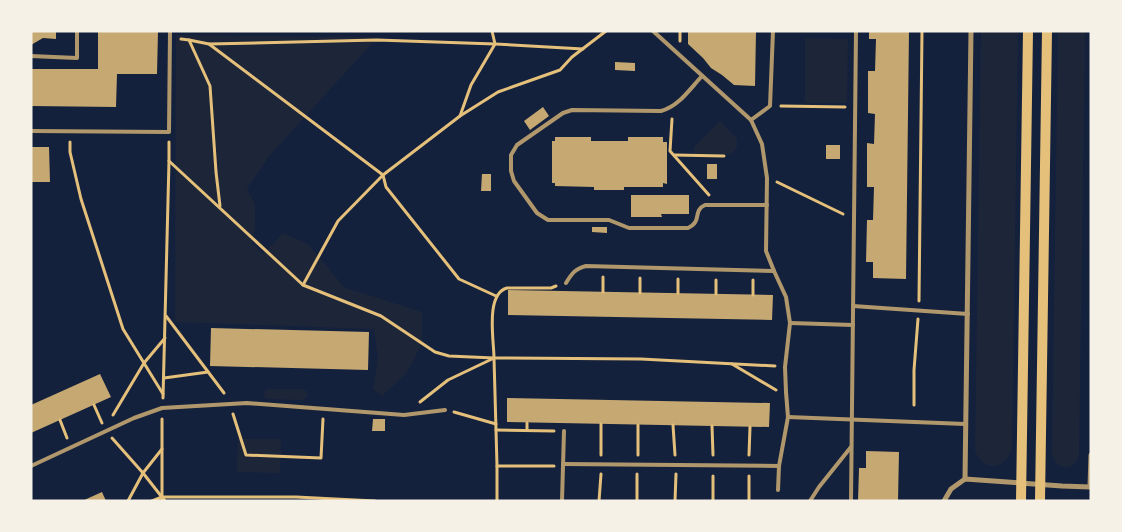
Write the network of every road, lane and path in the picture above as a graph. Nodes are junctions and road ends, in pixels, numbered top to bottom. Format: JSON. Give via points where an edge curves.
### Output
{"nodes":[{"id":1,"x":77,"y":31,"type":"edge"},
{"id":2,"x":170,"y":31,"type":"edge"},
{"id":3,"x":492,"y":31,"type":"edge"},
{"id":4,"x":606,"y":31,"type":"edge"},
{"id":5,"x":653,"y":31,"type":"edge"},
{"id":6,"x":773,"y":31,"type":"edge"},
{"id":7,"x":856,"y":31,"type":"edge"},
{"id":8,"x":922,"y":31,"type":"edge"},
{"id":9,"x":971,"y":31,"type":"edge"},
{"id":10,"x":1028,"y":31,"type":"edge"},
{"id":11,"x":1047,"y":31,"type":"edge"},
{"id":12,"x":170,"y":38,"type":"junction"},
{"id":13,"x":189,"y":40,"type":"junction"},
{"id":14,"x":208,"y":44,"type":"junction"},
{"id":15,"x":494,"y":44,"type":"junction"},
{"id":16,"x":583,"y":49,"type":"junction"},
{"id":17,"x":31,"y":56,"type":"edge"},
{"id":18,"x":702,"y":76,"type":"junction"},
{"id":19,"x":780,"y":106,"type":"dead end"},
{"id":20,"x":852,"y":107,"type":"dead end"},
{"id":21,"x":670,"y":108,"type":"junction"},
{"id":22,"x":460,"y":116,"type":"junction"},
{"id":23,"x":751,"y":120,"type":"junction"},
{"id":24,"x":31,"y":131,"type":"edge"},
{"id":25,"x":70,"y":131,"type":"junction"},
{"id":26,"x":169,"y":132,"type":"junction"},
{"id":27,"x":674,"y":155,"type":"junction"},
{"id":28,"x":724,"y":156,"type":"dead end"},
{"id":29,"x":169,"y":161,"type":"junction"},
{"id":30,"x":383,"y":175,"type":"junction"},
{"id":31,"x":778,"y":183,"type":"dead end"},
{"id":32,"x":705,"y":190,"type":"dead end"},
{"id":33,"x":767,"y":205,"type":"junction"},
{"id":34,"x":220,"y":207,"type":"junction"},
{"id":35,"x":854,"y":219,"type":"junction"},
{"id":36,"x":774,"y":271,"type":"junction"},
{"id":37,"x":566,"y":283,"type":"joint"},
{"id":38,"x":303,"y":285,"type":"junction"},
{"id":39,"x":496,"y":296,"type":"junction"},
{"id":40,"x":853,"y":306,"type":"junction"},
{"id":41,"x":919,"y":311,"type":"junction"},
{"id":42,"x":968,"y":314,"type":"junction"},
{"id":43,"x":165,"y":316,"type":"junction"},
{"id":44,"x":790,"y":323,"type":"junction"},
{"id":45,"x":853,"y":325,"type":"junction"},
{"id":46,"x":165,"y":338,"type":"junction"},
{"id":47,"x":493,"y":358,"type":"junction"},
{"id":48,"x":144,"y":363,"type":"junction"},
{"id":49,"x":732,"y":364,"type":"junction"},
{"id":50,"x":785,"y":367,"type":"junction"},
{"id":51,"x":208,"y":372,"type":"junction"},
{"id":52,"x":164,"y":378,"type":"junction"},
{"id":53,"x":786,"y":392,"type":"junction"},
{"id":54,"x":163,"y":394,"type":"junction"},
{"id":55,"x":232,"y":404,"type":"junction"},
{"id":56,"x":94,"y":405,"type":"dead end"},
{"id":57,"x":914,"y":405,"type":"dead end"},
{"id":58,"x":162,"y":408,"type":"junction"},
{"id":59,"x":445,"y":410,"type":"joint"},
{"id":60,"x":232,"y":412,"type":"dead end"},
{"id":61,"x":404,"y":415,"type":"junction"},
{"id":62,"x":788,"y":417,"type":"junction"},
{"id":63,"x":60,"y":420,"type":"dead end"},
{"id":64,"x":852,"y":420,"type":"junction"},
{"id":65,"x":527,"y":423,"type":"dead end"},
{"id":66,"x":496,"y":424,"type":"junction"},
{"id":67,"x":965,"y":424,"type":"junction"},
{"id":68,"x":322,"y":430,"type":"dead end"},
{"id":69,"x":496,"y":430,"type":"junction"},
{"id":70,"x":527,"y":430,"type":"junction"},
{"id":71,"x":105,"y":431,"type":"junction"},
{"id":72,"x":564,"y":431,"type":"joint"},
{"id":73,"x":71,"y":447,"type":"junction"},
{"id":74,"x":852,"y":447,"type":"junction"},
{"id":75,"x":162,"y":449,"type":"junction"},
{"id":76,"x":1091,"y":455,"type":"edge"},
{"id":77,"x":563,"y":464,"type":"junction"},
{"id":78,"x":31,"y":466,"type":"edge"},
{"id":79,"x":497,"y":466,"type":"junction"},
{"id":80,"x":779,"y":466,"type":"junction"},
{"id":81,"x":143,"y":473,"type":"junction"},
{"id":82,"x":965,"y":480,"type":"junction"},
{"id":83,"x":1022,"y":484,"type":"junction"},
{"id":84,"x":1040,"y":485,"type":"junction"},
{"id":85,"x":1090,"y":487,"type":"edge"},
{"id":86,"x":778,"y":490,"type":"dead end"},
{"id":87,"x":163,"y":499,"type":"edge"},
{"id":88,"x":128,"y":501,"type":"edge"},
{"id":89,"x":152,"y":501,"type":"edge"},
{"id":90,"x":375,"y":501,"type":"edge"},
{"id":91,"x":496,"y":501,"type":"edge"},
{"id":92,"x":562,"y":501,"type":"edge"},
{"id":93,"x":810,"y":501,"type":"edge"},
{"id":94,"x":851,"y":501,"type":"edge"},
{"id":95,"x":944,"y":501,"type":"edge"},
{"id":96,"x":1021,"y":501,"type":"edge"},
{"id":97,"x":1040,"y":501,"type":"edge"}],
"edges":[{"from":1,"to":17,"type":"lane","via":[[77,58]]},
{"from":2,"to":12,"type":"lane"},
{"from":3,"to":15,"type":"path"},
{"from":4,"to":16,"type":"path"},
{"from":5,"to":18,"type":"lane"},
{"from":6,"to":23,"type":"lane","via":[[770,106]]},
{"from":7,"to":35,"type":"lane"},
{"from":8,"to":41,"type":"path"},
{"from":9,"to":42,"type":"street"},
{"from":10,"to":83,"type":"main road"},
{"from":11,"to":84,"type":"main road"},
{"from":12,"to":13,"type":"path"},
{"from":12,"to":26,"type":"lane"},
{"from":13,"to":14,"type":"path"},
{"from":13,"to":34,"type":"path","via":[[210,86]]},
{"from":14,"to":15,"type":"path","via":[[377,40]]},
{"from":14,"to":30,"type":"path"},
{"from":15,"to":16,"type":"path"},
{"from":15,"to":22,"type":"path","via":[[471,85]]},
{"from":16,"to":22,"type":"path","via":[[560,70],[498,92]]},
{"from":18,"to":21,"type":"lane"},
{"from":18,"to":23,"type":"lane"},
{"from":19,"to":20,"type":"path"},
{"from":21,"to":27,"type":"path","via":[[670,151]]},
{"from":21,"to":33,"type":"lane","via":[[661,111],[572,110],[563,113],[517,145],[511,155],[514,182],[537,213],[548,220],[609,220],[629,228],[688,228],[694,225],[700,207],[705,205]]},
{"from":22,"to":30,"type":"path"},
{"from":23,"to":33,"type":"lane","via":[[762,144]]},
{"from":24,"to":25,"type":"lane"},
{"from":25,"to":26,"type":"lane"},
{"from":25,"to":48,"type":"path","via":[[70,152],[87,218],[123,329]]},
{"from":26,"to":29,"type":"path"},
{"from":27,"to":28,"type":"path"},
{"from":27,"to":32,"type":"path"},
{"from":29,"to":34,"type":"path"},
{"from":29,"to":43,"type":"path"},
{"from":30,"to":38,"type":"path","via":[[338,221]]},
{"from":30,"to":39,"type":"path","via":[[386,187],[460,279]]},
{"from":31,"to":35,"type":"path"},
{"from":33,"to":36,"type":"lane","via":[[766,250]]},
{"from":34,"to":38,"type":"path"},
{"from":35,"to":40,"type":"lane"},
{"from":36,"to":37,"type":"lane","via":[[586,266],[573,272]]},
{"from":36,"to":44,"type":"lane","via":[[786,297]]},
{"from":37,"to":39,"type":"path","via":[[551,288],[507,288]]},
{"from":38,"to":47,"type":"path","via":[[381,316],[435,352],[449,356]]},
{"from":39,"to":47,"type":"path","via":[[492,309]]},
{"from":40,"to":41,"type":"lane"},
{"from":40,"to":45,"type":"lane"},
{"from":41,"to":42,"type":"lane"},
{"from":41,"to":57,"type":"path"},
{"from":42,"to":67,"type":"street"},
{"from":43,"to":46,"type":"path"},
{"from":43,"to":51,"type":"path"},
{"from":44,"to":45,"type":"lane"},
{"from":44,"to":50,"type":"lane"},
{"from":45,"to":64,"type":"lane"},
{"from":46,"to":48,"type":"path"},
{"from":46,"to":52,"type":"path"},
{"from":47,"to":49,"type":"path","via":[[640,359]]},
{"from":47,"to":61,"type":"path","via":[[448,380]]},
{"from":47,"to":66,"type":"path"},
{"from":48,"to":54,"type":"path"},
{"from":48,"to":71,"type":"path"},
{"from":49,"to":50,"type":"path"},
{"from":49,"to":53,"type":"path","via":[[778,391]]},
{"from":50,"to":53,"type":"lane"},
{"from":51,"to":52,"type":"path"},
{"from":51,"to":55,"type":"path"},
{"from":52,"to":54,"type":"path"},
{"from":53,"to":62,"type":"lane"},
{"from":54,"to":58,"type":"path"},
{"from":55,"to":58,"type":"lane"},
{"from":55,"to":61,"type":"lane"},
{"from":56,"to":71,"type":"path"},
{"from":58,"to":71,"type":"lane"},
{"from":58,"to":75,"type":"path"},
{"from":59,"to":61,"type":"lane"},
{"from":59,"to":66,"type":"path"},
{"from":60,"to":68,"type":"path","via":[[246,454],[321,458]]},
{"from":62,"to":64,"type":"lane"},
{"from":62,"to":80,"type":"lane"},
{"from":63,"to":73,"type":"path"},
{"from":64,"to":67,"type":"lane"},
{"from":64,"to":74,"type":"lane"},
{"from":65,"to":70,"type":"path"},
{"from":66,"to":69,"type":"path"},
{"from":67,"to":82,"type":"street"},
{"from":69,"to":70,"type":"path"},
{"from":69,"to":79,"type":"path"},
{"from":70,"to":72,"type":"path"},
{"from":71,"to":73,"type":"lane"},
{"from":71,"to":81,"type":"path"},
{"from":72,"to":77,"type":"lane"},
{"from":73,"to":78,"type":"lane"},
{"from":74,"to":93,"type":"lane"},
{"from":74,"to":94,"type":"lane"},
{"from":75,"to":81,"type":"path"},
{"from":75,"to":87,"type":"path"},
{"from":76,"to":85,"type":"street"},
{"from":77,"to":79,"type":"path"},
{"from":77,"to":80,"type":"lane"},
{"from":77,"to":92,"type":"lane"},
{"from":79,"to":91,"type":"path"},
{"from":80,"to":86,"type":"lane"},
{"from":81,"to":87,"type":"path"},
{"from":81,"to":88,"type":"path"},
{"from":82,"to":83,"type":"street"},
{"from":82,"to":95,"type":"street","via":[[951,489]]},
{"from":83,"to":84,"type":"street"},
{"from":83,"to":96,"type":"main road"},
{"from":84,"to":85,"type":"street"},
{"from":84,"to":97,"type":"main road"},
{"from":87,"to":89,"type":"path"},
{"from":87,"to":90,"type":"path","via":[[296,497]]}]}
